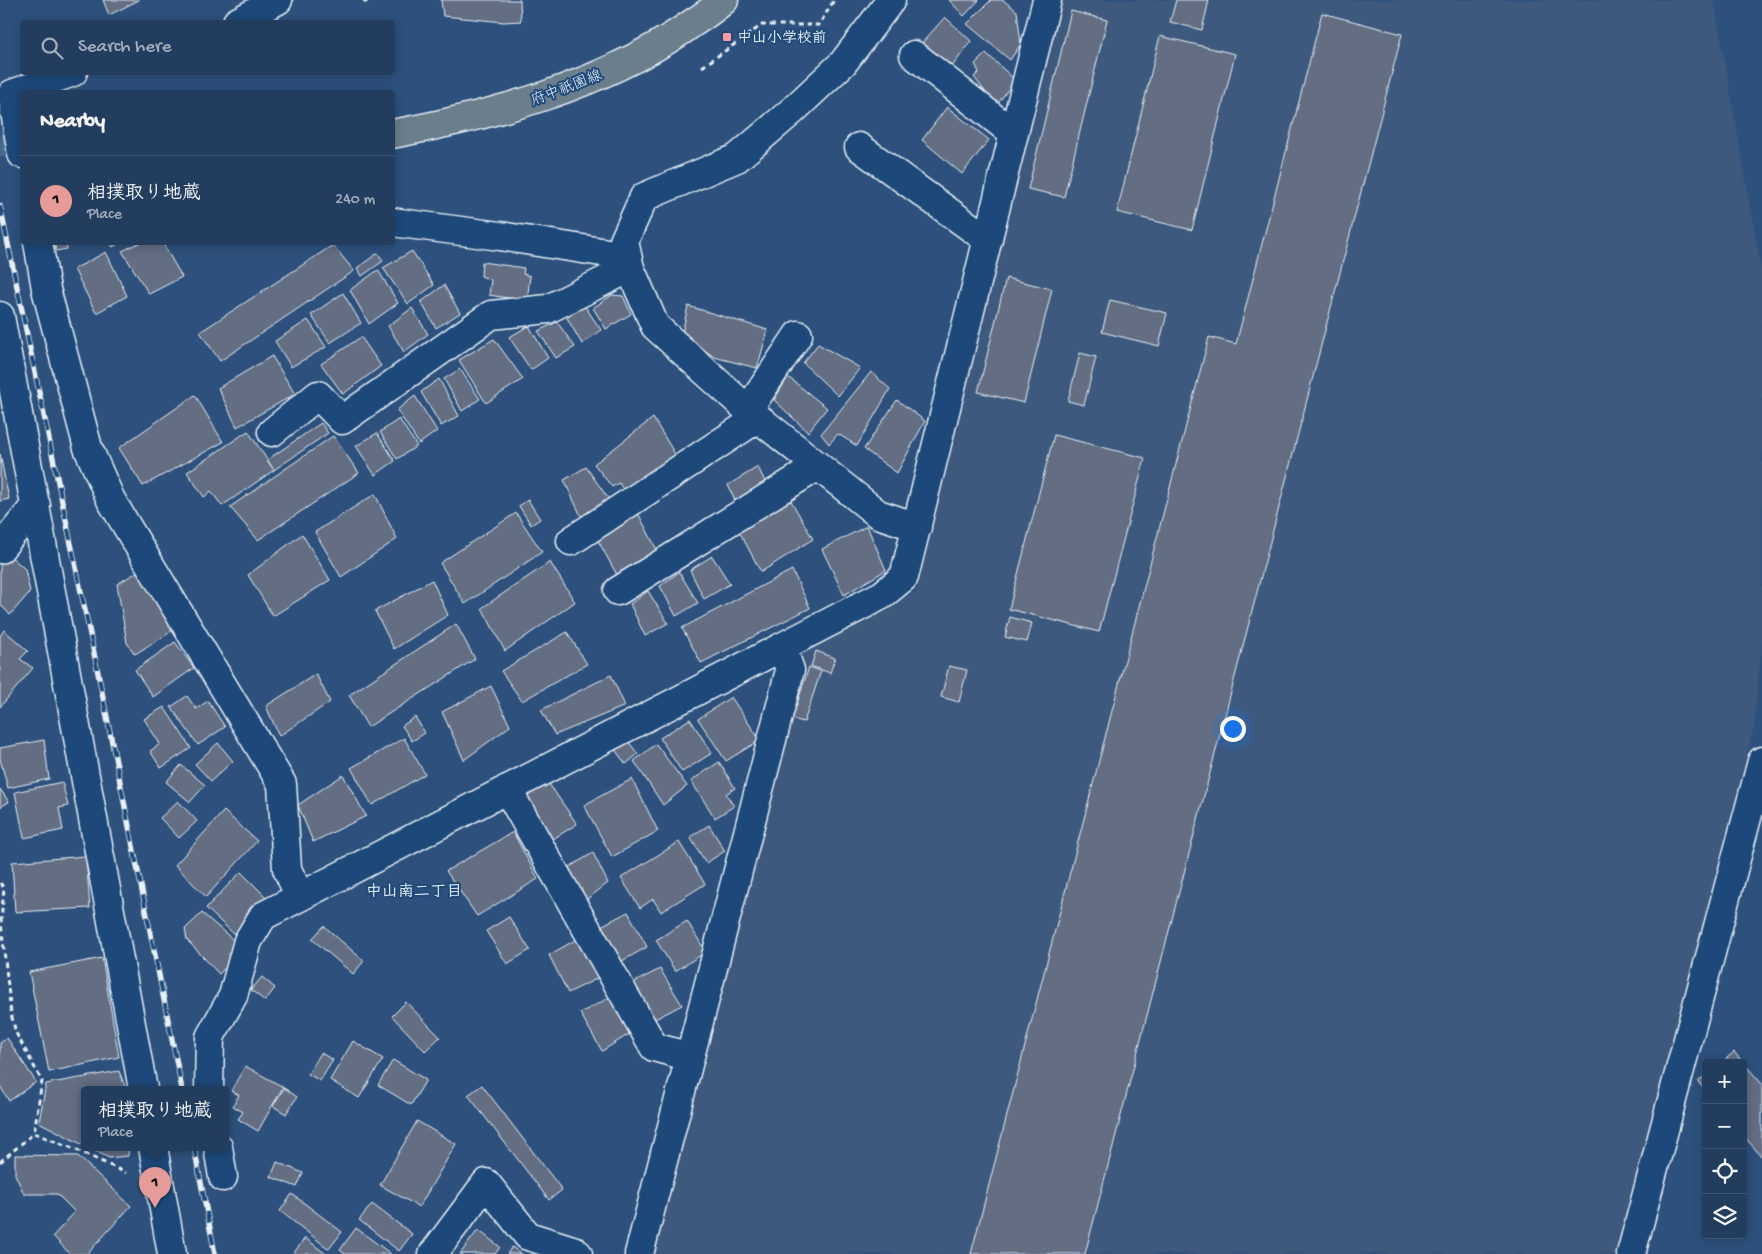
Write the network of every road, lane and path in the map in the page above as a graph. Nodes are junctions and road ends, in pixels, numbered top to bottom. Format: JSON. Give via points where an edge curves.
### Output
{"nodes":[{"id":1,"x":278,"y":0,"type":"edge"},
{"id":2,"x":364,"y":0,"type":"edge"},
{"id":3,"x":370,"y":0,"type":"edge"},
{"id":4,"x":724,"y":0,"type":"edge"},
{"id":5,"x":834,"y":0,"type":"edge"},
{"id":6,"x":891,"y":0,"type":"edge"},
{"id":7,"x":1047,"y":0,"type":"edge"},
{"id":8,"x":241,"y":20,"type":"edge"},
{"id":9,"x":914,"y":55,"type":"dead end"},
{"id":10,"x":702,"y":67,"type":"dead end"},
{"id":11,"x":66,"y":75,"type":"edge"},
{"id":12,"x":23,"y":90,"type":"edge"},
{"id":13,"x":20,"y":91,"type":"edge"},
{"id":14,"x":395,"y":133,"type":"edge"},
{"id":15,"x":1014,"y":134,"type":"junction"},
{"id":16,"x":20,"y":142,"type":"edge"},
{"id":17,"x":859,"y":147,"type":"dead end"},
{"id":18,"x":395,"y":222,"type":"edge"},
{"id":19,"x":988,"y":240,"type":"junction"},
{"id":20,"x":39,"y":245,"type":"edge"},
{"id":21,"x":629,"y":262,"type":"junction"},
{"id":22,"x":0,"y":316,"type":"edge"},
{"id":23,"x":798,"y":335,"type":"dead end"},
{"id":24,"x":753,"y":414,"type":"junction"},
{"id":25,"x":272,"y":432,"type":"dead end"},
{"id":26,"x":818,"y":466,"type":"junction"},
{"id":27,"x":36,"y":505,"type":"junction"},
{"id":28,"x":917,"y":528,"type":"junction"},
{"id":29,"x":571,"y":541,"type":"dead end"},
{"id":30,"x":0,"y":549,"type":"edge"},
{"id":31,"x":618,"y":591,"type":"dead end"},
{"id":32,"x":782,"y":646,"type":"junction"},
{"id":33,"x":1762,"y":761,"type":"edge"},
{"id":34,"x":507,"y":790,"type":"junction"},
{"id":35,"x":0,"y":883,"type":"edge"},
{"id":36,"x":300,"y":897,"type":"junction"},
{"id":37,"x":690,"y":1057,"type":"junction"},
{"id":38,"x":142,"y":1086,"type":"edge"},
{"id":39,"x":209,"y":1086,"type":"edge"},
{"id":40,"x":34,"y":1133,"type":"junction"},
{"id":41,"x":154,"y":1151,"type":"edge"},
{"id":42,"x":219,"y":1151,"type":"edge"},
{"id":43,"x":0,"y":1162,"type":"edge"},
{"id":44,"x":127,"y":1173,"type":"dead end"},
{"id":45,"x":224,"y":1177,"type":"dead end"},
{"id":46,"x":172,"y":1254,"type":"edge"},
{"id":47,"x":433,"y":1254,"type":"edge"},
{"id":48,"x":578,"y":1254,"type":"edge"},
{"id":49,"x":639,"y":1254,"type":"edge"},
{"id":50,"x":1631,"y":1254,"type":"edge"}],
"edges":[{"from":1,"to":8,"type":"street"},
{"from":2,"to":3,"type":"path"},
{"from":4,"to":14,"type":"main road","name":"府中祇園線","via":[[660,44],[592,79],[524,103],[452,123]]},
{"from":5,"to":10,"type":"path","via":[[819,25],[762,25]]},
{"from":6,"to":21,"type":"street","via":[[843,64],[737,158],[644,197],[624,240]]},
{"from":7,"to":15,"type":"street"},
{"from":9,"to":15,"type":"street"},
{"from":11,"to":12,"type":"street"},
{"from":13,"to":16,"type":"street","via":[[12,94]]},
{"from":15,"to":19,"type":"street"},
{"from":17,"to":19,"type":"street"},
{"from":18,"to":21,"type":"street","via":[[500,236]]},
{"from":19,"to":28,"type":"street"},
{"from":20,"to":36,"type":"street","via":[[46,289],[88,448],[111,500],[282,784],[287,869]]},
{"from":21,"to":24,"type":"street","via":[[655,326]]},
{"from":21,"to":25,"type":"street","via":[[548,309],[491,315],[342,420],[318,395]]},
{"from":22,"to":27,"type":"street"},
{"from":23,"to":24,"type":"street"},
{"from":24,"to":26,"type":"street"},
{"from":24,"to":29,"type":"street"},
{"from":26,"to":28,"type":"street","via":[[878,514]]},
{"from":26,"to":31,"type":"street"},
{"from":27,"to":30,"type":"street"},
{"from":27,"to":38,"type":"street"},
{"from":28,"to":32,"type":"street","via":[[904,577],[882,595]]},
{"from":32,"to":34,"type":"street"},
{"from":32,"to":37,"type":"street","via":[[790,670]]},
{"from":33,"to":50,"type":"street"},
{"from":34,"to":36,"type":"street"},
{"from":34,"to":37,"type":"street","via":[[654,1047]]},
{"from":35,"to":40,"type":"path","via":[[4,888],[1,922],[11,1014],[16,1033],[42,1081]]},
{"from":36,"to":39,"type":"street","via":[[263,916],[248,940],[233,996],[210,1037]]},
{"from":37,"to":49,"type":"street"},
{"from":40,"to":43,"type":"path"},
{"from":40,"to":44,"type":"path"},
{"from":41,"to":46,"type":"street"},
{"from":42,"to":45,"type":"street"},
{"from":47,"to":48,"type":"street","via":[[486,1182],[528,1236]]}]}
